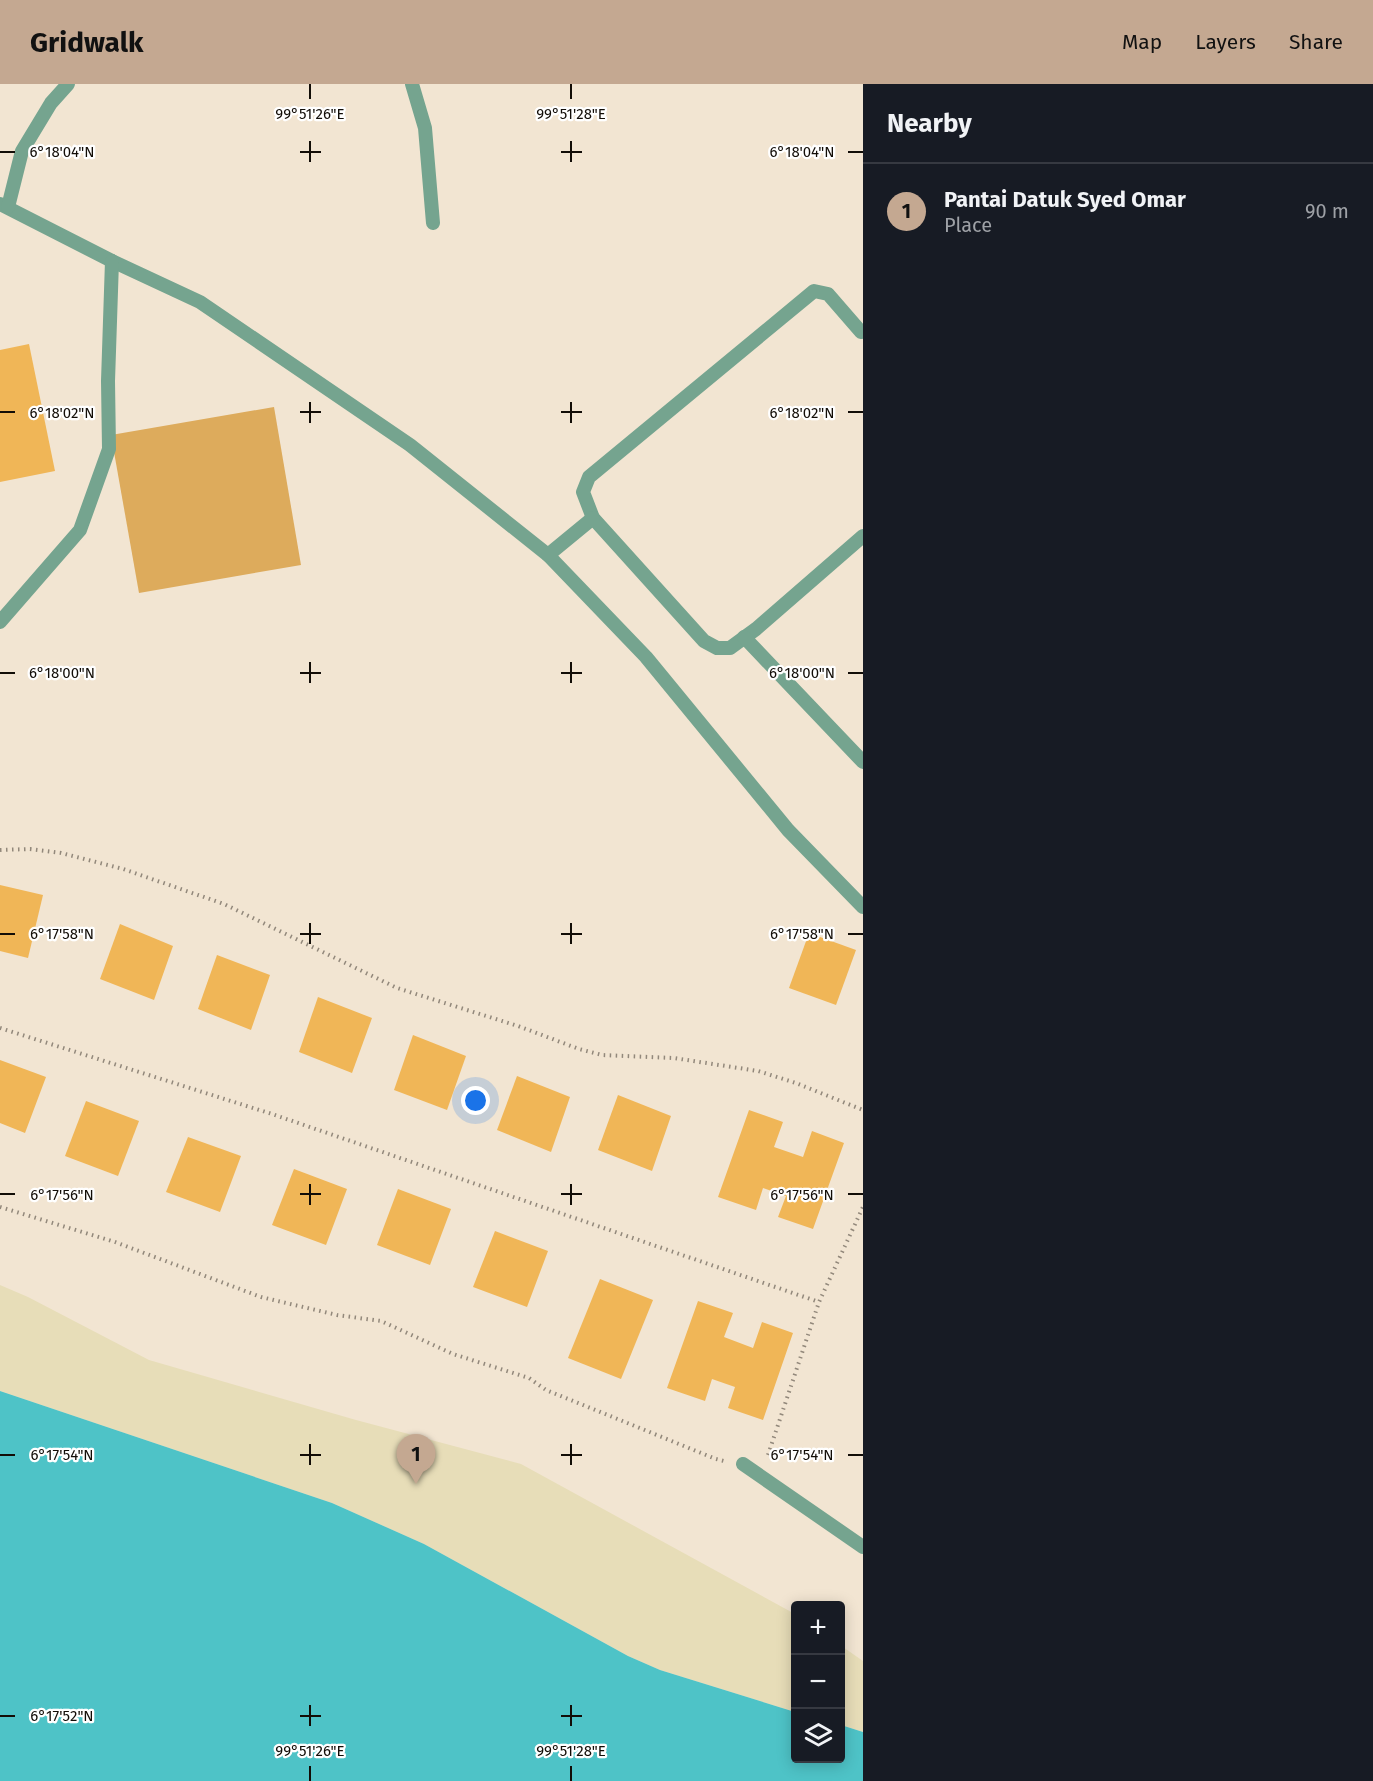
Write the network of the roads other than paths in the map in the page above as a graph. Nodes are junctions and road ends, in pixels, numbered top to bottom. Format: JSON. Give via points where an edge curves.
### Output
{"nodes":[{"id":1,"x":68,"y":84,"type":"edge"},
{"id":2,"x":412,"y":84,"type":"edge"},
{"id":3,"x":4,"y":205,"type":"edge"},
{"id":4,"x":433,"y":224,"type":"dead end"},
{"id":5,"x":112,"y":261,"type":"junction"},
{"id":6,"x":861,"y":332,"type":"dead end"},
{"id":7,"x":593,"y":518,"type":"junction"},
{"id":8,"x":863,"y":536,"type":"edge"},
{"id":9,"x":548,"y":555,"type":"junction"},
{"id":10,"x":0,"y":622,"type":"edge"},
{"id":11,"x":744,"y":637,"type":"junction"},
{"id":12,"x":863,"y":762,"type":"edge"},
{"id":13,"x":863,"y":907,"type":"edge"},
{"id":14,"x":743,"y":1464,"type":"road end"},
{"id":15,"x":863,"y":1547,"type":"edge"}],
"edges":[{"from":1,"to":3,"type":"lane","via":[[51,103],[22,151]]},
{"from":2,"to":4,"type":"lane","via":[[425,128]]},
{"from":3,"to":5,"type":"lane"},
{"from":5,"to":9,"type":"lane","via":[[200,302],[410,445]]},
{"from":5,"to":10,"type":"lane","via":[[109,449],[80,530]]},
{"from":6,"to":7,"type":"lane","via":[[828,294],[814,291],[589,477],[583,492]]},
{"from":7,"to":9,"type":"lane"},
{"from":7,"to":11,"type":"lane","via":[[704,641],[717,648],[730,648]]},
{"from":8,"to":11,"type":"lane"},
{"from":9,"to":13,"type":"lane","via":[[646,657],[788,830]]},
{"from":11,"to":12,"type":"lane"},
{"from":14,"to":15,"type":"lane"}]}
